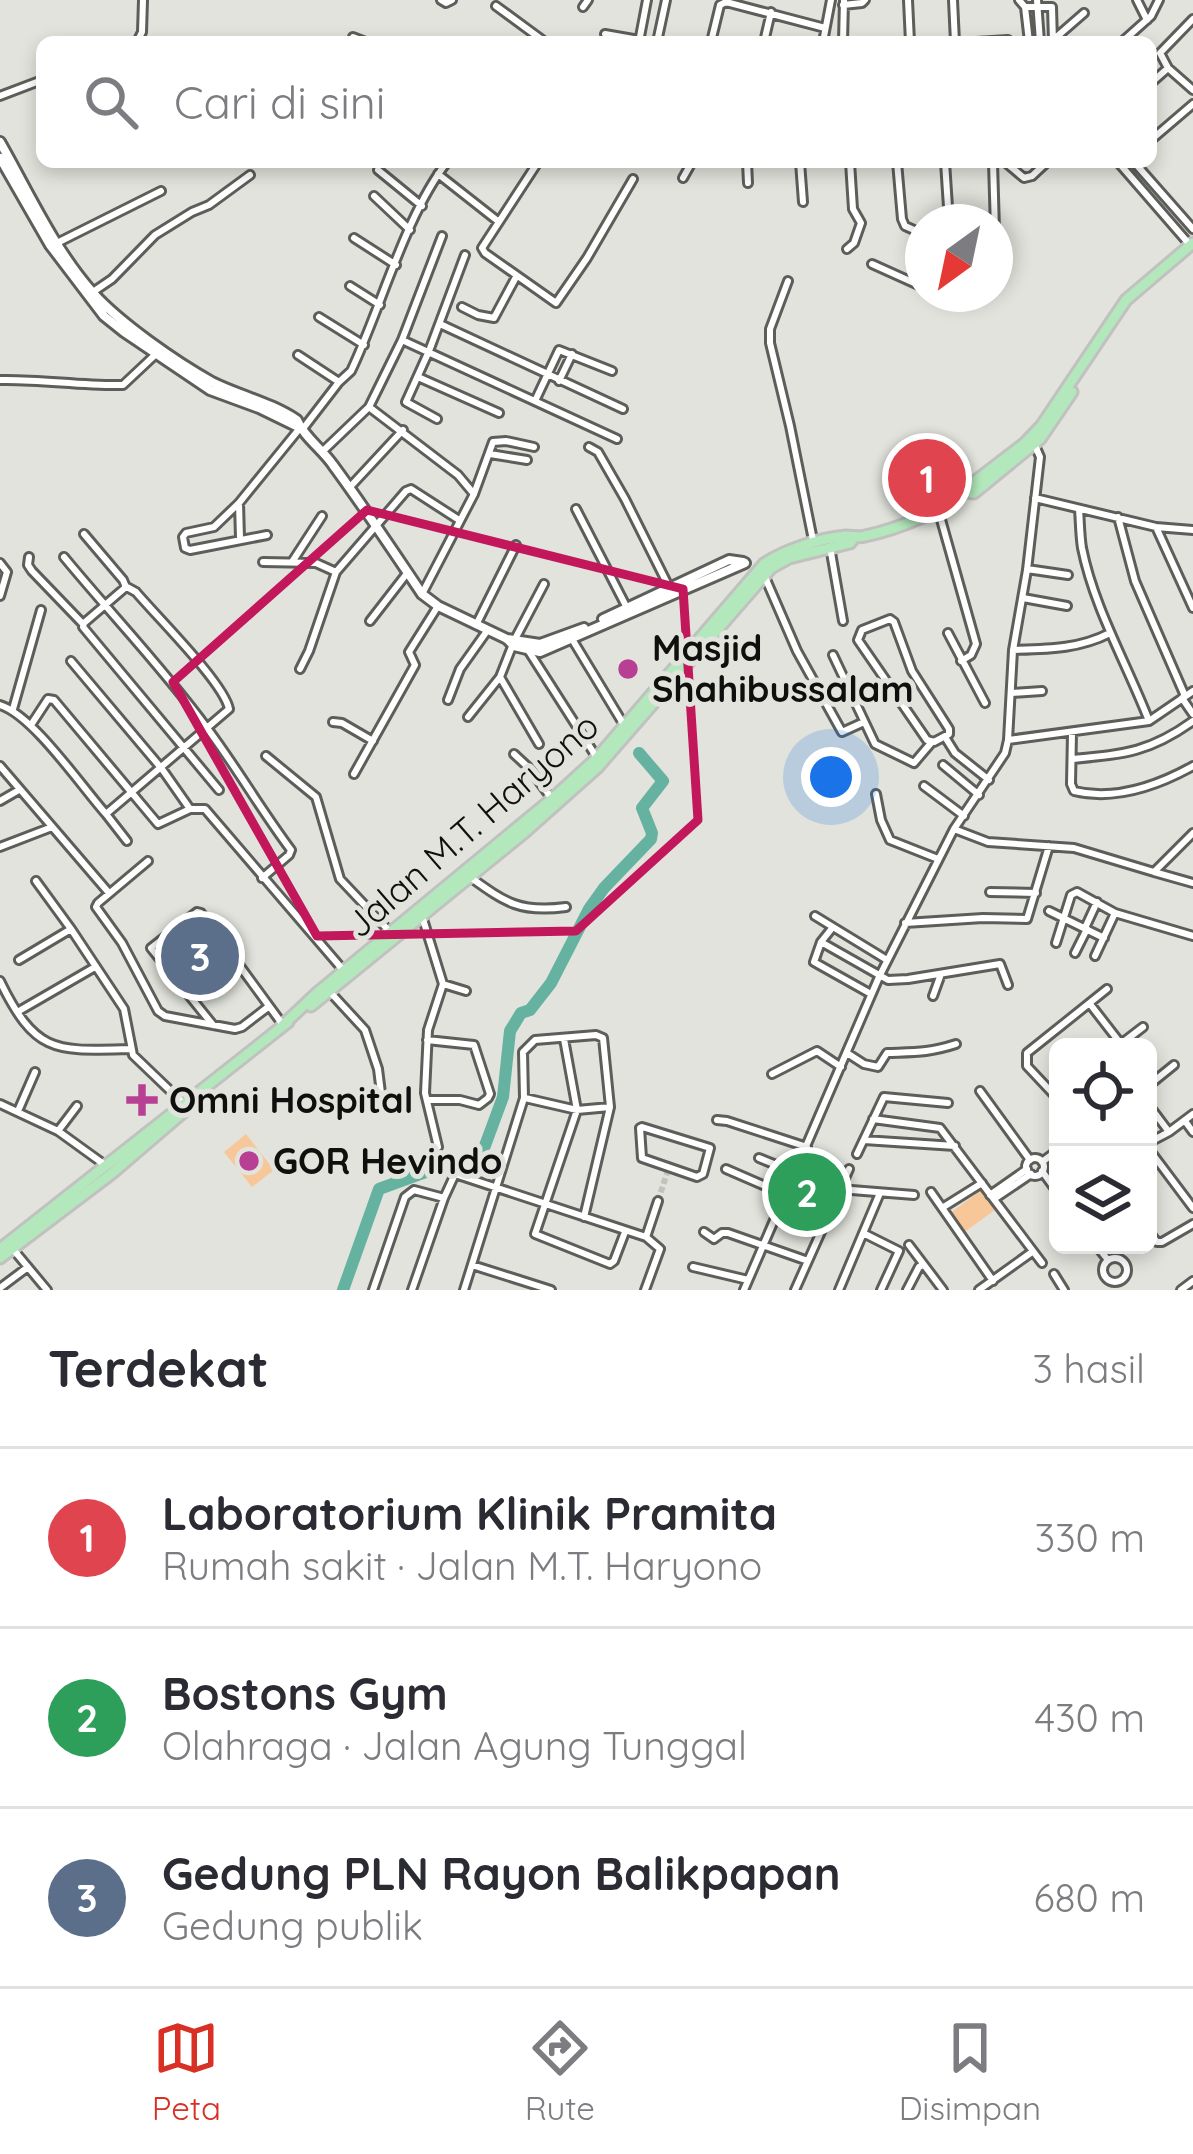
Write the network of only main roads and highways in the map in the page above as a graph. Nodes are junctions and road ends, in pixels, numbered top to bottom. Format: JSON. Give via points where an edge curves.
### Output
{"nodes":[{"id":1,"x":1192,"y":244,"type":"edge"},
{"id":2,"x":854,"y":538,"type":"junction"},
{"id":3,"x":761,"y":573,"type":"junction"},
{"id":4,"x":624,"y":732,"type":"junction"},
{"id":5,"x":284,"y":1025,"type":"junction"},
{"id":6,"x":201,"y":1091,"type":"junction"},
{"id":7,"x":4,"y":1252,"type":"edge"}],
"edges":[{"from":1,"to":2,"type":"main road","name":"Jalan M.T. Haryono","via":[[1126,300],[1048,430],[938,509]]},
{"from":2,"to":3,"type":"main road","name":"Jalan M.T. Haryono"},
{"from":2,"to":3,"type":"main road","name":"Jalan M.T. Haryono","via":[[783,552]]},
{"from":3,"to":4,"type":"main road","name":"Jalan M.T. Haryono"},
{"from":4,"to":5,"type":"main road","name":"Jalan M.T. Haryono"},
{"from":4,"to":5,"type":"main road","name":"Jalan M.T. Haryono","via":[[584,780]]},
{"from":5,"to":6,"type":"main road","name":"Jalan M.T. Haryono"},
{"from":6,"to":7,"type":"main road","name":"Jalan M.T. Haryono"},
{"from":6,"to":7,"type":"main road","name":"Jalan M.T. Haryono","via":[[114,1171]]}]}
